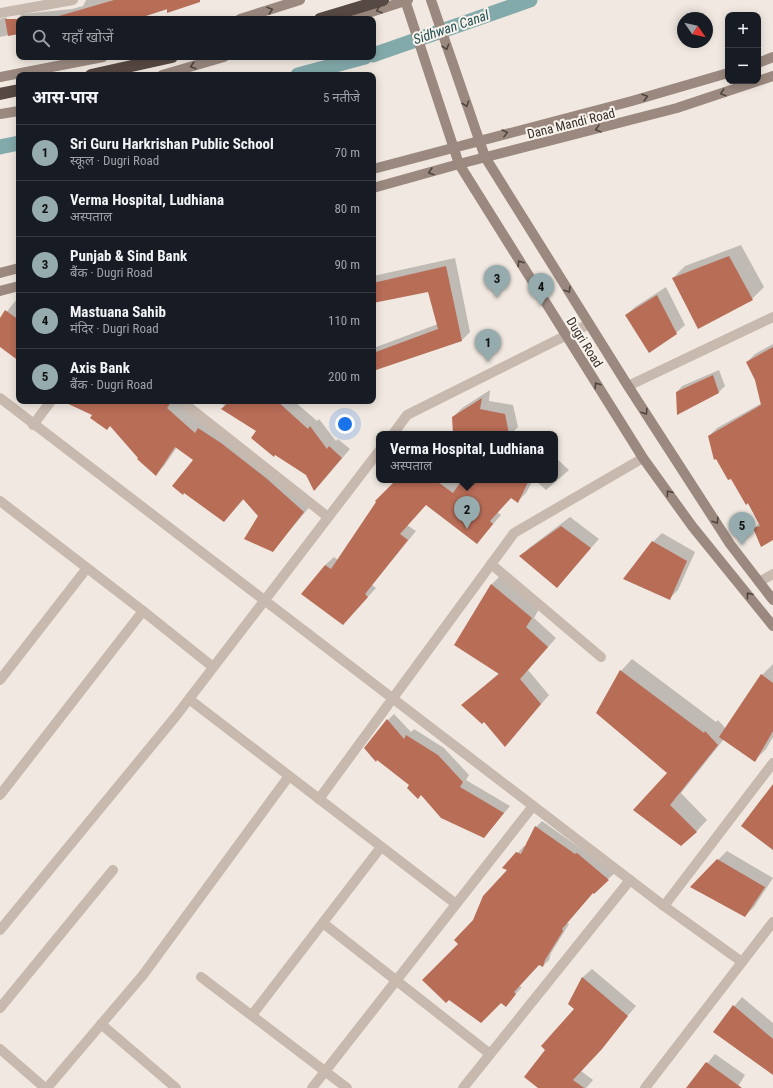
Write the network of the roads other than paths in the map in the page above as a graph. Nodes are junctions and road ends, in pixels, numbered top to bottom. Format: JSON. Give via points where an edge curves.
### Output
{"nodes":[{"id":1,"x":73,"y":0,"type":"edge"},
{"id":2,"x":300,"y":0,"type":"edge"},
{"id":3,"x":383,"y":0,"type":"edge"},
{"id":4,"x":430,"y":0,"type":"edge"},
{"id":5,"x":406,"y":2,"type":"edge"},
{"id":6,"x":0,"y":13,"type":"edge"},
{"id":7,"x":249,"y":16,"type":"edge"},
{"id":8,"x":330,"y":16,"type":"edge"},
{"id":9,"x":360,"y":16,"type":"edge"},
{"id":10,"x":773,"y":57,"type":"edge"},
{"id":11,"x":88,"y":60,"type":"edge"},
{"id":12,"x":158,"y":60,"type":"edge"},
{"id":13,"x":214,"y":60,"type":"edge"},
{"id":14,"x":761,"y":62,"type":"edge"},
{"id":15,"x":26,"y":72,"type":"edge"},
{"id":16,"x":104,"y":72,"type":"edge"},
{"id":17,"x":172,"y":72,"type":"edge"},
{"id":18,"x":16,"y":74,"type":"edge"},
{"id":19,"x":725,"y":74,"type":"edge"},
{"id":20,"x":773,"y":76,"type":"edge"},
{"id":21,"x":0,"y":77,"type":"edge"},
{"id":22,"x":16,"y":91,"type":"edge"},
{"id":23,"x":0,"y":94,"type":"edge"},
{"id":24,"x":16,"y":111,"type":"edge"},
{"id":25,"x":0,"y":114,"type":"edge"},
{"id":26,"x":479,"y":140,"type":"junction"},
{"id":27,"x":453,"y":147,"type":"junction"},
{"id":28,"x":485,"y":158,"type":"junction"},
{"id":29,"x":459,"y":164,"type":"junction"},
{"id":30,"x":376,"y":168,"type":"edge"},
{"id":31,"x":376,"y":187,"type":"edge"},
{"id":32,"x":16,"y":269,"type":"edge"},
{"id":33,"x":0,"y":273,"type":"edge"},
{"id":34,"x":16,"y":287,"type":"edge"},
{"id":35,"x":0,"y":292,"type":"edge"},
{"id":36,"x":773,"y":317,"type":"edge"},
{"id":37,"x":589,"y":324,"type":"junction"},
{"id":38,"x":566,"y":336,"type":"junction"},
{"id":39,"x":628,"y":386,"type":"junction"},
{"id":40,"x":0,"y":398,"type":"edge"},
{"id":41,"x":49,"y":404,"type":"edge"},
{"id":42,"x":185,"y":404,"type":"edge"},
{"id":43,"x":33,"y":425,"type":"junction"},
{"id":44,"x":395,"y":431,"type":"edge"},
{"id":45,"x":376,"y":456,"type":"edge"},
{"id":46,"x":643,"y":458,"type":"junction"},
{"id":47,"x":0,"y":501,"type":"edge"},
{"id":48,"x":328,"y":517,"type":"junction"},
{"id":49,"x":491,"y":564,"type":"junction"},
{"id":50,"x":87,"y":568,"type":"junction"},
{"id":51,"x":773,"y":574,"type":"edge"},
{"id":52,"x":759,"y":582,"type":"junction"},
{"id":53,"x":773,"y":600,"type":"edge"},
{"id":54,"x":263,"y":601,"type":"junction"},
{"id":55,"x":143,"y":611,"type":"junction"},
{"id":56,"x":773,"y":626,"type":"edge"},
{"id":57,"x":601,"y":657,"type":"dead end"},
{"id":58,"x":213,"y":667,"type":"junction"},
{"id":59,"x":0,"y":680,"type":"edge"},
{"id":60,"x":393,"y":698,"type":"junction"},
{"id":61,"x":189,"y":699,"type":"junction"},
{"id":62,"x":773,"y":763,"type":"edge"},
{"id":63,"x":289,"y":776,"type":"junction"},
{"id":64,"x":0,"y":796,"type":"edge"},
{"id":65,"x":319,"y":799,"type":"junction"},
{"id":66,"x":534,"y":806,"type":"junction"},
{"id":67,"x":381,"y":847,"type":"junction"},
{"id":68,"x":113,"y":870,"type":"dead end"},
{"id":69,"x":630,"y":880,"type":"junction"},
{"id":70,"x":456,"y":904,"type":"junction"},
{"id":71,"x":664,"y":906,"type":"junction"},
{"id":72,"x":773,"y":922,"type":"edge"},
{"id":73,"x":323,"y":923,"type":"junction"},
{"id":74,"x":0,"y":930,"type":"edge"},
{"id":75,"x":742,"y":962,"type":"junction"},
{"id":76,"x":201,"y":977,"type":"dead end"},
{"id":77,"x":396,"y":981,"type":"junction"},
{"id":78,"x":0,"y":1008,"type":"edge"},
{"id":79,"x":252,"y":1015,"type":"junction"},
{"id":80,"x":101,"y":1024,"type":"junction"},
{"id":81,"x":0,"y":1049,"type":"edge"},
{"id":82,"x":490,"y":1054,"type":"junction"},
{"id":83,"x":324,"y":1071,"type":"junction"},
{"id":84,"x":46,"y":1088,"type":"edge"},
{"id":85,"x":176,"y":1088,"type":"edge"},
{"id":86,"x":312,"y":1088,"type":"edge"},
{"id":87,"x":347,"y":1088,"type":"edge"},
{"id":88,"x":463,"y":1088,"type":"edge"},
{"id":89,"x":645,"y":1088,"type":"edge"}],
"edges":[{"from":1,"to":6,"type":"street"},
{"from":7,"to":2,"type":"street","one_way":true},
{"from":3,"to":8,"type":"highway"},
{"from":4,"to":26,"type":"street","name":"Dugri Road","one_way":true},
{"from":5,"to":9,"type":"street","one_way":true},
{"from":5,"to":27,"type":"street","name":"Dugri Road"},
{"from":10,"to":14,"type":"street"},
{"from":11,"to":15,"type":"street"},
{"from":12,"to":16,"type":"highway"},
{"from":13,"to":17,"type":"street","one_way":true},
{"from":18,"to":21,"type":"street"},
{"from":26,"to":19,"type":"street","one_way":true,"via":[[632,101]]},
{"from":20,"to":28,"type":"street","name":"Dana Mandi Road","one_way":true,"via":[[676,108]]},
{"from":22,"to":23,"type":"highway"},
{"from":24,"to":25,"type":"street"},
{"from":26,"to":27,"type":"street"},
{"from":26,"to":28,"type":"street","name":"Dugri Road"},
{"from":27,"to":29,"type":"street","name":"Dugri Road"},
{"from":27,"to":30,"type":"street"},
{"from":28,"to":29,"type":"street","name":"Dana Mandi Road"},
{"from":28,"to":37,"type":"street","name":"Dugri Road","one_way":true},
{"from":29,"to":31,"type":"street","name":"Dana Mandi Road","one_way":true},
{"from":38,"to":29,"type":"street","name":"Dugri Road","one_way":true},
{"from":32,"to":33,"type":"street"},
{"from":34,"to":35,"type":"street"},
{"from":36,"to":39,"type":"street"},
{"from":37,"to":38,"type":"street"},
{"from":37,"to":39,"type":"street","name":"Dugri Road"},
{"from":38,"to":44,"type":"street","via":[[407,415]]},
{"from":46,"to":38,"type":"street","name":"Dugri Road","one_way":true},
{"from":39,"to":52,"type":"street","name":"Dugri Road","one_way":true,"via":[[730,544]]},
{"from":40,"to":43,"type":"street"},
{"from":41,"to":43,"type":"street"},
{"from":42,"to":48,"type":"street"},
{"from":43,"to":54,"type":"street"},
{"from":45,"to":48,"type":"street"},
{"from":46,"to":49,"type":"street","via":[[514,533]]},
{"from":56,"to":46,"type":"street","name":"Dugri Road","one_way":true,"via":[[692,526]]},
{"from":47,"to":50,"type":"street"},
{"from":48,"to":54,"type":"street"},
{"from":49,"to":57,"type":"street"},
{"from":49,"to":60,"type":"street"},
{"from":50,"to":55,"type":"street"},
{"from":50,"to":59,"type":"street"},
{"from":51,"to":52,"type":"street"},
{"from":52,"to":53,"type":"street","name":"Dugri Road"},
{"from":54,"to":58,"type":"street"},
{"from":54,"to":60,"type":"street"},
{"from":55,"to":58,"type":"street"},
{"from":55,"to":64,"type":"street"},
{"from":58,"to":61,"type":"street"},
{"from":60,"to":65,"type":"street"},
{"from":60,"to":66,"type":"street"},
{"from":61,"to":63,"type":"street"},
{"from":61,"to":74,"type":"street"},
{"from":62,"to":71,"type":"street"},
{"from":63,"to":65,"type":"street"},
{"from":63,"to":80,"type":"street","via":[[143,975]]},
{"from":65,"to":67,"type":"street"},
{"from":66,"to":69,"type":"street"},
{"from":66,"to":70,"type":"street"},
{"from":67,"to":70,"type":"street"},
{"from":67,"to":73,"type":"street"},
{"from":68,"to":78,"type":"street"},
{"from":69,"to":71,"type":"street"},
{"from":69,"to":82,"type":"street"},
{"from":70,"to":77,"type":"street"},
{"from":71,"to":75,"type":"street"},
{"from":72,"to":75,"type":"street"},
{"from":73,"to":77,"type":"street"},
{"from":73,"to":79,"type":"street"},
{"from":75,"to":89,"type":"street"},
{"from":76,"to":79,"type":"street"},
{"from":77,"to":82,"type":"street"},
{"from":77,"to":83,"type":"street"},
{"from":79,"to":83,"type":"street"},
{"from":80,"to":84,"type":"street"},
{"from":80,"to":85,"type":"street"},
{"from":81,"to":84,"type":"street"},
{"from":82,"to":88,"type":"street"},
{"from":83,"to":86,"type":"street"},
{"from":83,"to":87,"type":"street"}]}
